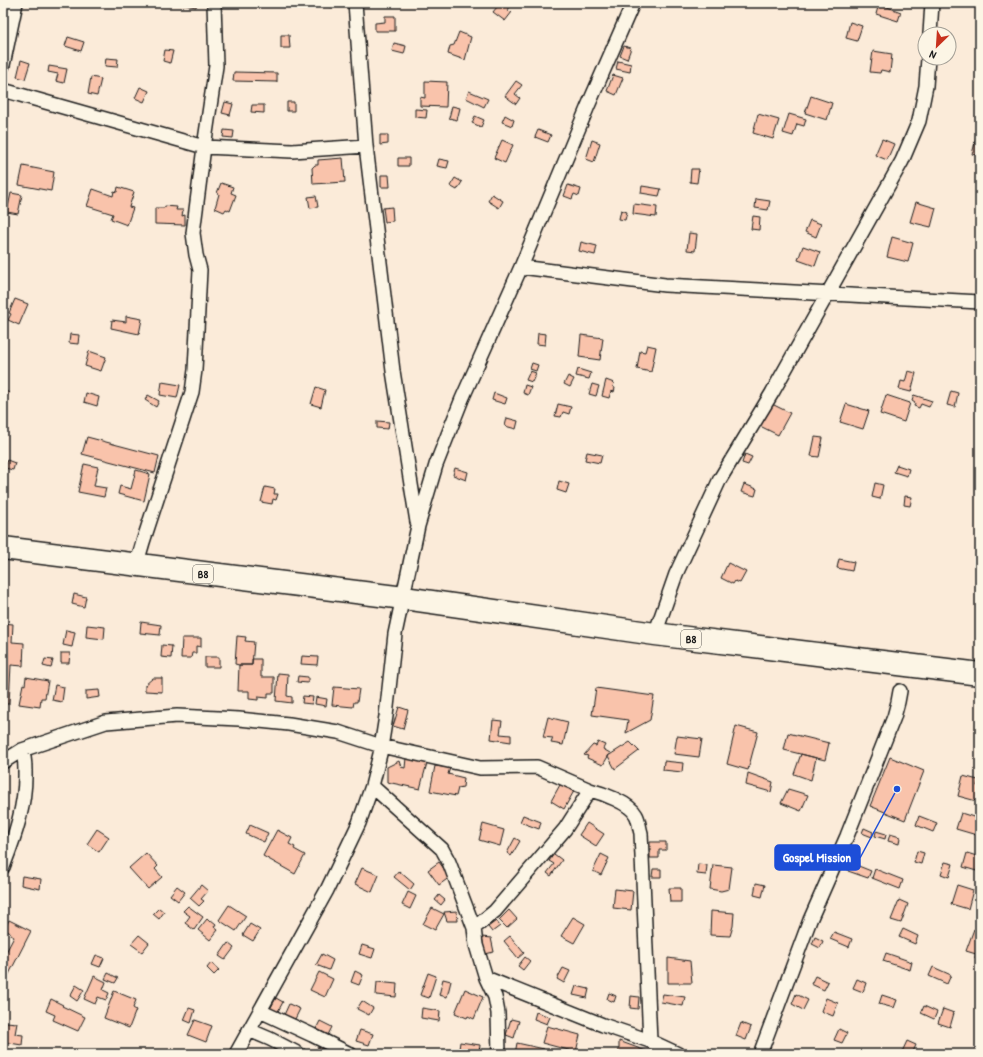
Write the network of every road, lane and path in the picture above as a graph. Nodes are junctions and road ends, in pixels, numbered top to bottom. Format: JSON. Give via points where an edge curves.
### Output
{"nodes":[{"id":1,"x":16,"y":3,"type":"edge"},
{"id":2,"x":214,"y":3,"type":"edge"},
{"id":3,"x":355,"y":3,"type":"edge"},
{"id":4,"x":633,"y":3,"type":"edge"},
{"id":5,"x":932,"y":3,"type":"edge"},
{"id":6,"x":931,"y":26,"type":"edge"},
{"id":7,"x":3,"y":65,"type":"edge"},
{"id":8,"x":927,"y":66,"type":"edge"},
{"id":9,"x":3,"y":90,"type":"edge"},
{"id":10,"x":366,"y":146,"type":"junction"},
{"id":11,"x":204,"y":147,"type":"junction"},
{"id":12,"x":521,"y":268,"type":"junction"},
{"id":13,"x":828,"y":293,"type":"junction"},
{"id":14,"x":980,"y":302,"type":"edge"},
{"id":15,"x":418,"y":526,"type":"junction"},
{"id":16,"x":3,"y":548,"type":"edge"},
{"id":17,"x":136,"y":566,"type":"junction"},
{"id":18,"x":404,"y":598,"type":"junction"},
{"id":19,"x":655,"y":634,"type":"junction"},
{"id":20,"x":980,"y":674,"type":"edge"},
{"id":21,"x":900,"y":691,"type":"dead end"},
{"id":22,"x":381,"y":746,"type":"junction"},
{"id":23,"x":22,"y":750,"type":"junction"},
{"id":24,"x":3,"y":762,"type":"edge"},
{"id":25,"x":372,"y":786,"type":"junction"},
{"id":26,"x":590,"y":790,"type":"junction"},
{"id":27,"x":3,"y":867,"type":"edge"},
{"id":28,"x":474,"y":928,"type":"junction"},
{"id":29,"x":486,"y":978,"type":"junction"},
{"id":30,"x":260,"y":1011,"type":"junction"},
{"id":31,"x":249,"y":1030,"type":"junction"},
{"id":32,"x":650,"y":1041,"type":"junction"},
{"id":33,"x":236,"y":1054,"type":"edge"},
{"id":34,"x":299,"y":1054,"type":"edge"},
{"id":35,"x":350,"y":1054,"type":"edge"},
{"id":36,"x":499,"y":1054,"type":"edge"},
{"id":37,"x":678,"y":1054,"type":"edge"},
{"id":38,"x":760,"y":1054,"type":"edge"}],
"edges":[{"from":1,"to":7,"type":"street"},
{"from":2,"to":11,"type":"street","via":[[216,66]]},
{"from":3,"to":10,"type":"street"},
{"from":4,"to":12,"type":"street"},
{"from":5,"to":6,"type":"street"},
{"from":8,"to":13,"type":"street","via":[[919,121],[911,140],[895,174]]},
{"from":9,"to":11,"type":"street"},
{"from":10,"to":11,"type":"street","via":[[292,151]]},
{"from":10,"to":15,"type":"street","via":[[393,371]]},
{"from":11,"to":17,"type":"street","via":[[193,233],[200,270],[192,392]]},
{"from":12,"to":13,"type":"street","via":[[665,285]]},
{"from":12,"to":15,"type":"street","via":[[462,399],[436,465]]},
{"from":13,"to":14,"type":"street"},
{"from":13,"to":19,"type":"street","via":[[720,479],[676,574]]},
{"from":15,"to":18,"type":"street"},
{"from":16,"to":17,"type":"highway","number":"B8"},
{"from":17,"to":18,"type":"highway","number":"B8"},
{"from":18,"to":19,"type":"highway","number":"B8"},
{"from":18,"to":22,"type":"street","via":[[392,650]]},
{"from":19,"to":20,"type":"highway","number":"B8"},
{"from":21,"to":38,"type":"street","via":[[895,713],[847,836],[810,920]]},
{"from":22,"to":23,"type":"street","via":[[338,732],[289,724],[177,716],[106,722]]},
{"from":22,"to":25,"type":"street"},
{"from":22,"to":26,"type":"street","via":[[480,768],[537,767]]},
{"from":23,"to":24,"type":"street"},
{"from":23,"to":27,"type":"street","via":[[25,756],[24,797],[15,837]]},
{"from":25,"to":28,"type":"street","via":[[442,849]]},
{"from":25,"to":30,"type":"street","via":[[359,822],[326,890]]},
{"from":26,"to":28,"type":"street","via":[[565,829],[495,911]]},
{"from":26,"to":32,"type":"street","via":[[602,793],[632,810],[636,814],[641,833]]},
{"from":28,"to":29,"type":"street","via":[[476,945]]},
{"from":29,"to":32,"type":"street"},
{"from":29,"to":36,"type":"street","via":[[498,1013]]},
{"from":30,"to":31,"type":"street"},
{"from":30,"to":35,"type":"street"},
{"from":31,"to":33,"type":"street"},
{"from":31,"to":34,"type":"street"},
{"from":32,"to":37,"type":"street"}]}
